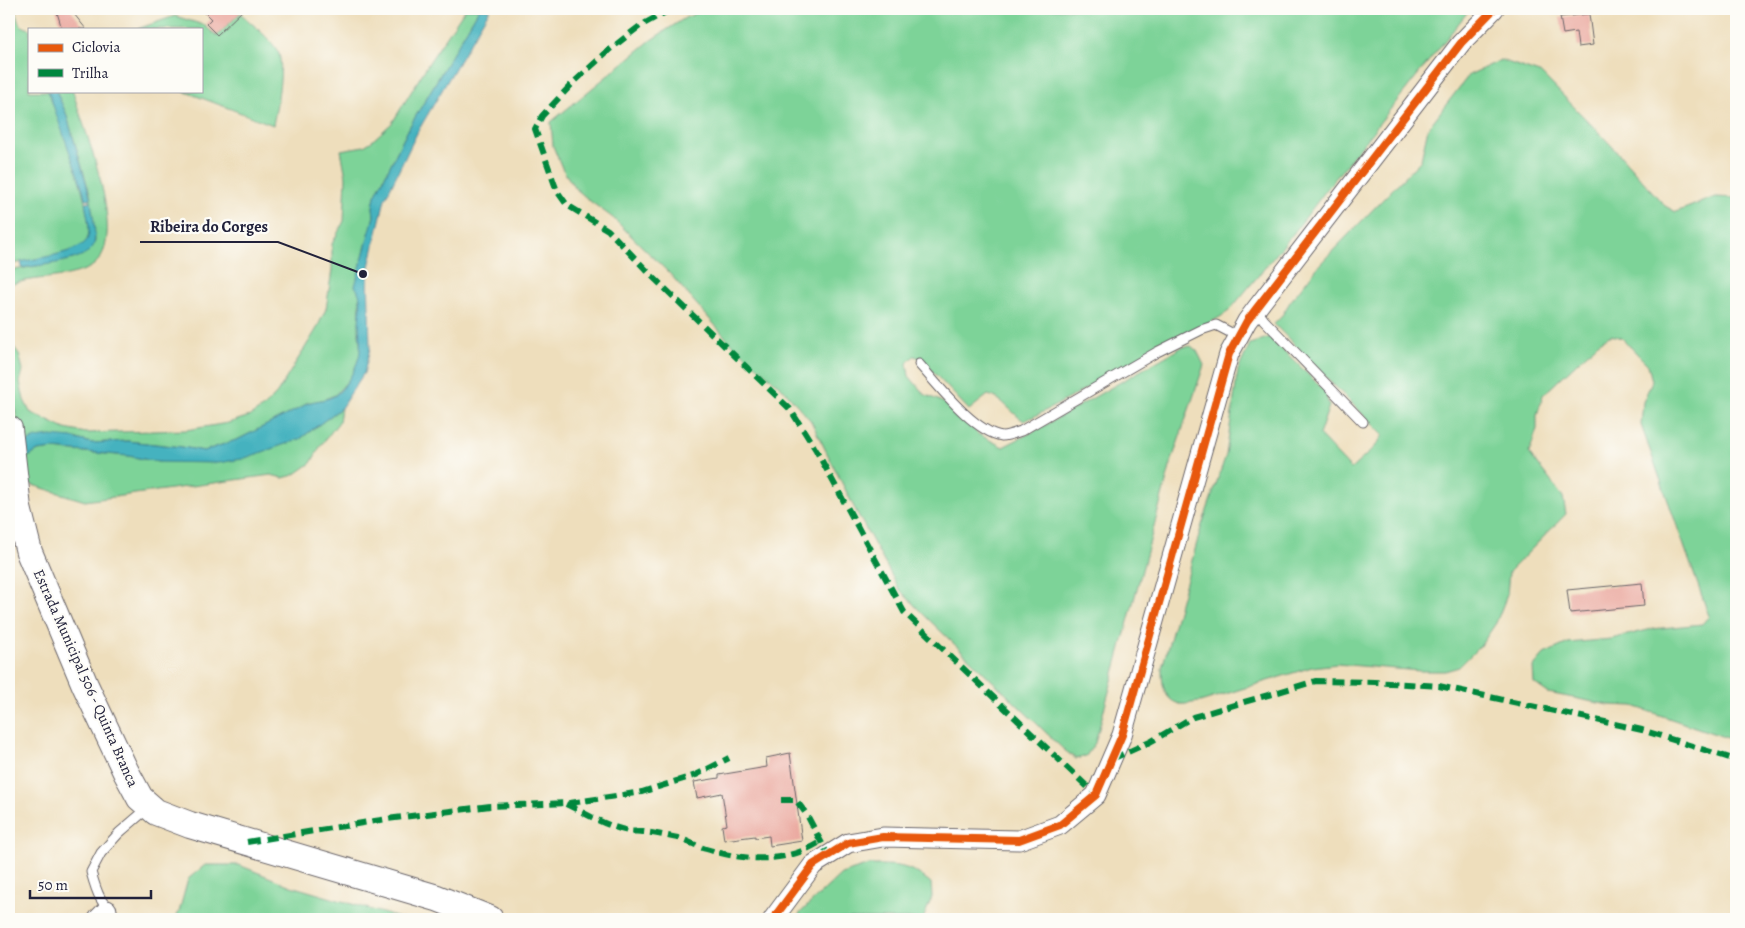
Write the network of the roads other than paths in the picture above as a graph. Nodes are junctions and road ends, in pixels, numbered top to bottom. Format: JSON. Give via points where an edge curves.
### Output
{"nodes":[{"id":1,"x":1494,"y":9,"type":"edge"},
{"id":2,"x":1256,"y":309,"type":"junction"},
{"id":3,"x":1239,"y":337,"type":"junction"},
{"id":4,"x":919,"y":364,"type":"dead end"},
{"id":5,"x":1363,"y":422,"type":"dead end"},
{"id":6,"x":9,"y":428,"type":"edge"},
{"id":7,"x":150,"y":806,"type":"junction"},
{"id":8,"x":108,"y":916,"type":"edge"},
{"id":9,"x":490,"y":919,"type":"edge"},
{"id":10,"x":773,"y":919,"type":"edge"}],
"edges":[{"from":1,"to":2,"type":"street","via":[[1461,43]]},
{"from":2,"to":3,"type":"street"},
{"from":2,"to":5,"type":"lane"},
{"from":3,"to":4,"type":"lane","via":[[1216,325],[1201,330],[1021,431],[1004,436],[987,431],[965,414]]},
{"from":3,"to":10,"type":"street","via":[[1229,354],[1122,735],[1096,795],[1060,825],[1019,840],[883,837],[848,844],[813,865]]},
{"from":6,"to":7,"type":"main road","name":"Estrada Municipal 506 - Quinta Branca","via":[[18,508],[29,552],[126,772],[140,798]]},
{"from":7,"to":8,"type":"lane","via":[[101,853],[92,872],[97,894]]},
{"from":7,"to":9,"type":"main road","name":"Estrada Municipal 506 - Quinta Branca","via":[[156,812],[190,825],[437,898]]}]}
